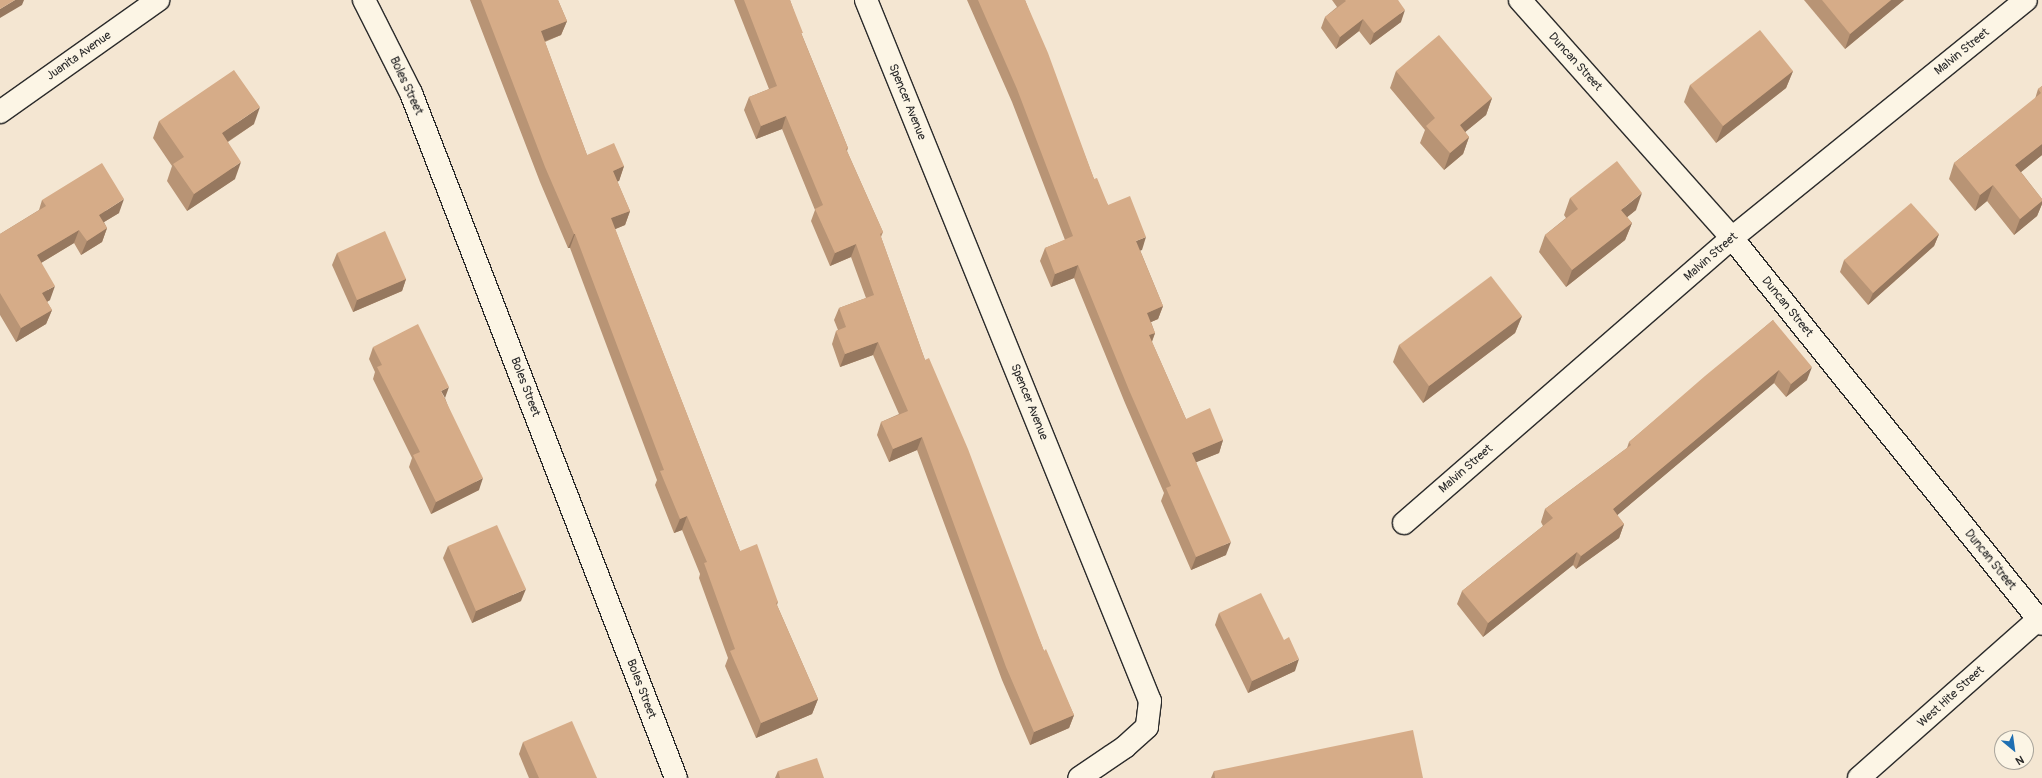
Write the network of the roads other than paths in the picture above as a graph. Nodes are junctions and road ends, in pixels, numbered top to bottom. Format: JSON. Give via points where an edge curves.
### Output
{"nodes":[{"id":1,"x":158,"y":0,"type":"edge"},
{"id":2,"x":364,"y":0,"type":"edge"},
{"id":3,"x":866,"y":0,"type":"edge"},
{"id":4,"x":1520,"y":0,"type":"edge"},
{"id":5,"x":2026,"y":0,"type":"edge"},
{"id":6,"x":0,"y":112,"type":"edge"},
{"id":7,"x":1732,"y":238,"type":"junction"},
{"id":8,"x":1404,"y":523,"type":"dead end"},
{"id":9,"x":2041,"y":620,"type":"edge"},
{"id":10,"x":676,"y":778,"type":"edge"},
{"id":11,"x":1079,"y":778,"type":"edge"},
{"id":12,"x":1860,"y":778,"type":"edge"}],
"edges":[{"from":1,"to":6,"type":"street","name":"Juanita Avenue"},
{"from":2,"to":10,"type":"street","name":"Boles Street","via":[[411,92]]},
{"from":3,"to":11,"type":"street","name":"Spencer Avenue","via":[[1150,701],[1148,727],[1125,747]]},
{"from":4,"to":7,"type":"street","name":"Duncan Street"},
{"from":5,"to":7,"type":"street","name":"Malvin Street"},
{"from":7,"to":8,"type":"street","name":"Malvin Street"},
{"from":7,"to":9,"type":"street","name":"Duncan Street"},
{"from":9,"to":12,"type":"street","name":"West Hite Street"}]}
